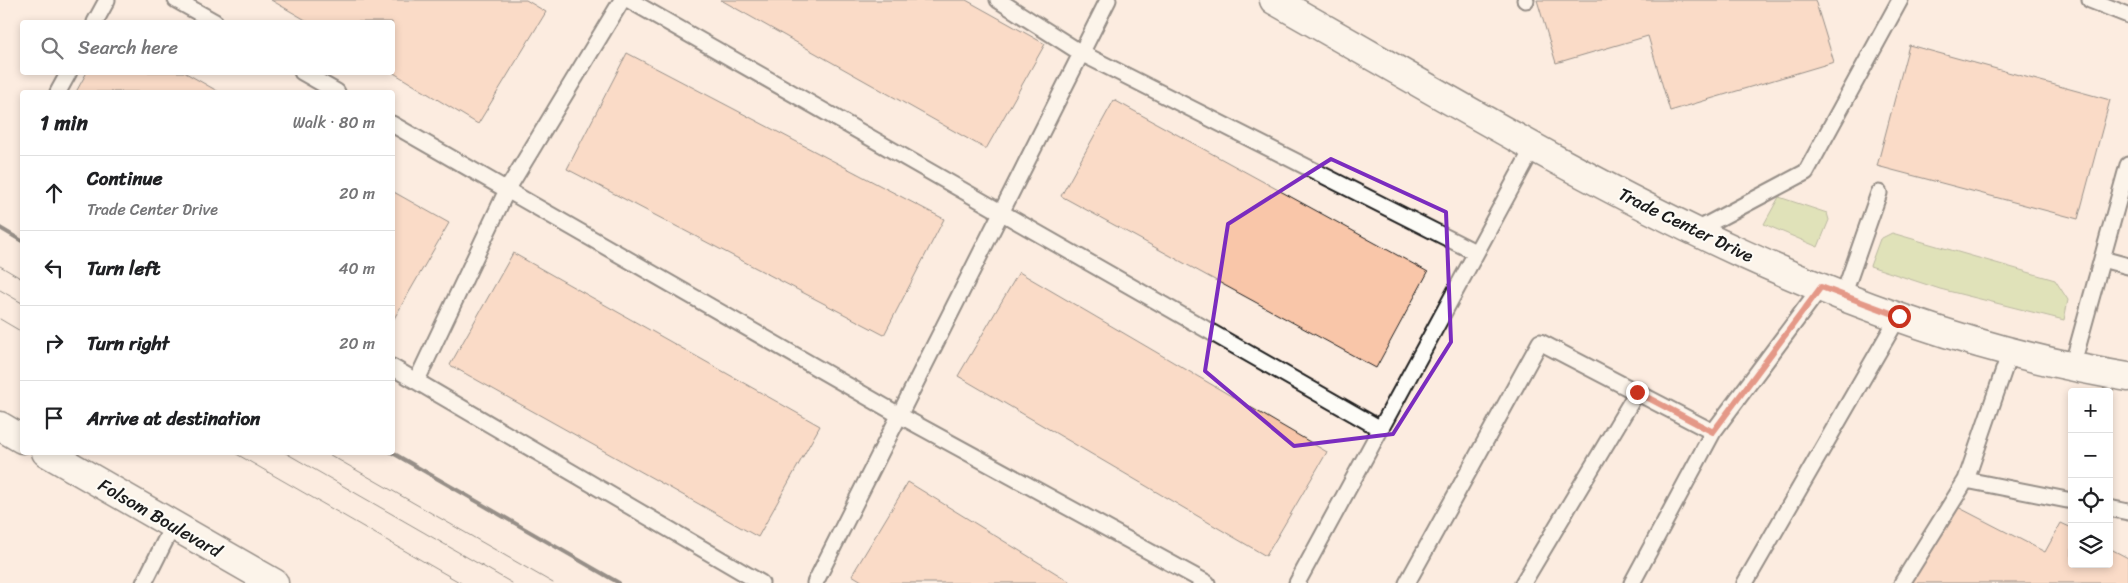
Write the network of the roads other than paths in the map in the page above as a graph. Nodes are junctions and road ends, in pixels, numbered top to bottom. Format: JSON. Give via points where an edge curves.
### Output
{"nodes":[{"id":1,"x":107,"y":0,"type":"edge"},
{"id":2,"x":176,"y":0,"type":"edge"},
{"id":3,"x":622,"y":0,"type":"edge"},
{"id":4,"x":629,"y":0,"type":"edge"},
{"id":5,"x":998,"y":0,"type":"edge"},
{"id":6,"x":1108,"y":0,"type":"edge"},
{"id":7,"x":1900,"y":0,"type":"edge"},
{"id":8,"x":2090,"y":0,"type":"edge"},
{"id":9,"x":1283,"y":2,"type":"edge"},
{"id":10,"x":2128,"y":15,"type":"edge"},
{"id":11,"x":96,"y":20,"type":"edge"},
{"id":12,"x":211,"y":20,"type":"edge"},
{"id":13,"x":1081,"y":53,"type":"junction"},
{"id":14,"x":67,"y":75,"type":"edge"},
{"id":15,"x":307,"y":75,"type":"edge"},
{"id":16,"x":59,"y":90,"type":"edge"},
{"id":17,"x":334,"y":90,"type":"edge"},
{"id":18,"x":395,"y":126,"type":"edge"},
{"id":19,"x":1534,"y":146,"type":"junction"},
{"id":20,"x":2128,"y":165,"type":"edge"},
{"id":21,"x":507,"y":190,"type":"junction"},
{"id":22,"x":1879,"y":193,"type":"dead end"},
{"id":23,"x":1002,"y":211,"type":"junction"},
{"id":24,"x":1695,"y":231,"type":"junction"},
{"id":25,"x":1475,"y":252,"type":"junction"},
{"id":26,"x":2102,"y":259,"type":"junction"},
{"id":27,"x":2128,"y":266,"type":"edge"},
{"id":28,"x":1832,"y":291,"type":"junction"},
{"id":29,"x":1899,"y":316,"type":"junction"},
{"id":30,"x":2010,"y":352,"type":"junction"},
{"id":31,"x":2072,"y":367,"type":"junction"},
{"id":32,"x":395,"y":368,"type":"edge"},
{"id":33,"x":2128,"y":377,"type":"edge"},
{"id":34,"x":417,"y":380,"type":"junction"},
{"id":35,"x":1637,"y":392,"type":"junction"},
{"id":36,"x":899,"y":415,"type":"junction"},
{"id":37,"x":0,"y":426,"type":"edge"},
{"id":38,"x":1379,"y":428,"type":"junction"},
{"id":39,"x":1713,"y":432,"type":"junction"},
{"id":40,"x":20,"y":438,"type":"edge"},
{"id":41,"x":51,"y":455,"type":"edge"},
{"id":42,"x":1966,"y":480,"type":"junction"},
{"id":43,"x":2068,"y":500,"type":"edge"},
{"id":44,"x":2113,"y":509,"type":"edge"},
{"id":45,"x":2128,"y":512,"type":"edge"},
{"id":46,"x":173,"y":526,"type":"junction"},
{"id":47,"x":144,"y":583,"type":"edge"},
{"id":48,"x":274,"y":583,"type":"edge"},
{"id":49,"x":762,"y":583,"type":"edge"},
{"id":50,"x":815,"y":583,"type":"edge"},
{"id":51,"x":1207,"y":583,"type":"edge"},
{"id":52,"x":1296,"y":583,"type":"edge"},
{"id":53,"x":1407,"y":583,"type":"edge"},
{"id":54,"x":1523,"y":583,"type":"edge"},
{"id":55,"x":1632,"y":583,"type":"edge"},
{"id":56,"x":1745,"y":583,"type":"edge"},
{"id":57,"x":1902,"y":583,"type":"edge"}],
"edges":[{"from":1,"to":11,"type":"lane"},
{"from":2,"to":12,"type":"lane"},
{"from":3,"to":21,"type":"lane"},
{"from":4,"to":23,"type":"lane"},
{"from":5,"to":13,"type":"lane"},
{"from":6,"to":13,"type":"lane"},
{"from":7,"to":24,"type":"lane","via":[[1806,172]]},
{"from":8,"to":10,"type":"lane"},
{"from":9,"to":19,"type":"street","name":"Trade Center Drive"},
{"from":13,"to":23,"type":"lane"},
{"from":13,"to":25,"type":"lane"},
{"from":14,"to":16,"type":"lane"},
{"from":15,"to":17,"type":"lane"},
{"from":18,"to":21,"type":"lane"},
{"from":19,"to":24,"type":"street","name":"Trade Center Drive","via":[[1620,195]]},
{"from":19,"to":25,"type":"lane"},
{"from":20,"to":26,"type":"lane"},
{"from":21,"to":34,"type":"lane"},
{"from":21,"to":36,"type":"lane"},
{"from":22,"to":28,"type":"lane"},
{"from":23,"to":36,"type":"lane"},
{"from":23,"to":38,"type":"lane"},
{"from":24,"to":28,"type":"street","name":"Trade Center Drive"},
{"from":25,"to":38,"type":"lane"},
{"from":26,"to":27,"type":"lane"},
{"from":26,"to":31,"type":"lane"},
{"from":28,"to":29,"type":"street","name":"Trade Center Drive"},
{"from":28,"to":39,"type":"lane"},
{"from":29,"to":30,"type":"street","name":"Trade Center Drive"},
{"from":29,"to":56,"type":"lane"},
{"from":30,"to":31,"type":"street","name":"Trade Center Drive"},
{"from":30,"to":42,"type":"lane"},
{"from":31,"to":33,"type":"street","name":"Trade Center Drive"},
{"from":32,"to":34,"type":"lane"},
{"from":34,"to":49,"type":"lane"},
{"from":35,"to":39,"type":"lane"},
{"from":35,"to":53,"type":"lane","via":[[1540,342]]},
{"from":35,"to":54,"type":"lane"},
{"from":36,"to":50,"type":"lane"},
{"from":36,"to":51,"type":"lane"},
{"from":37,"to":40,"type":"street"},
{"from":38,"to":52,"type":"lane"},
{"from":39,"to":55,"type":"lane"},
{"from":41,"to":46,"type":"street","name":"Folsom Boulevard"},
{"from":42,"to":43,"type":"lane"},
{"from":42,"to":57,"type":"lane"},
{"from":44,"to":45,"type":"lane"},
{"from":46,"to":47,"type":"lane"},
{"from":46,"to":48,"type":"street","name":"Folsom Boulevard"}]}
